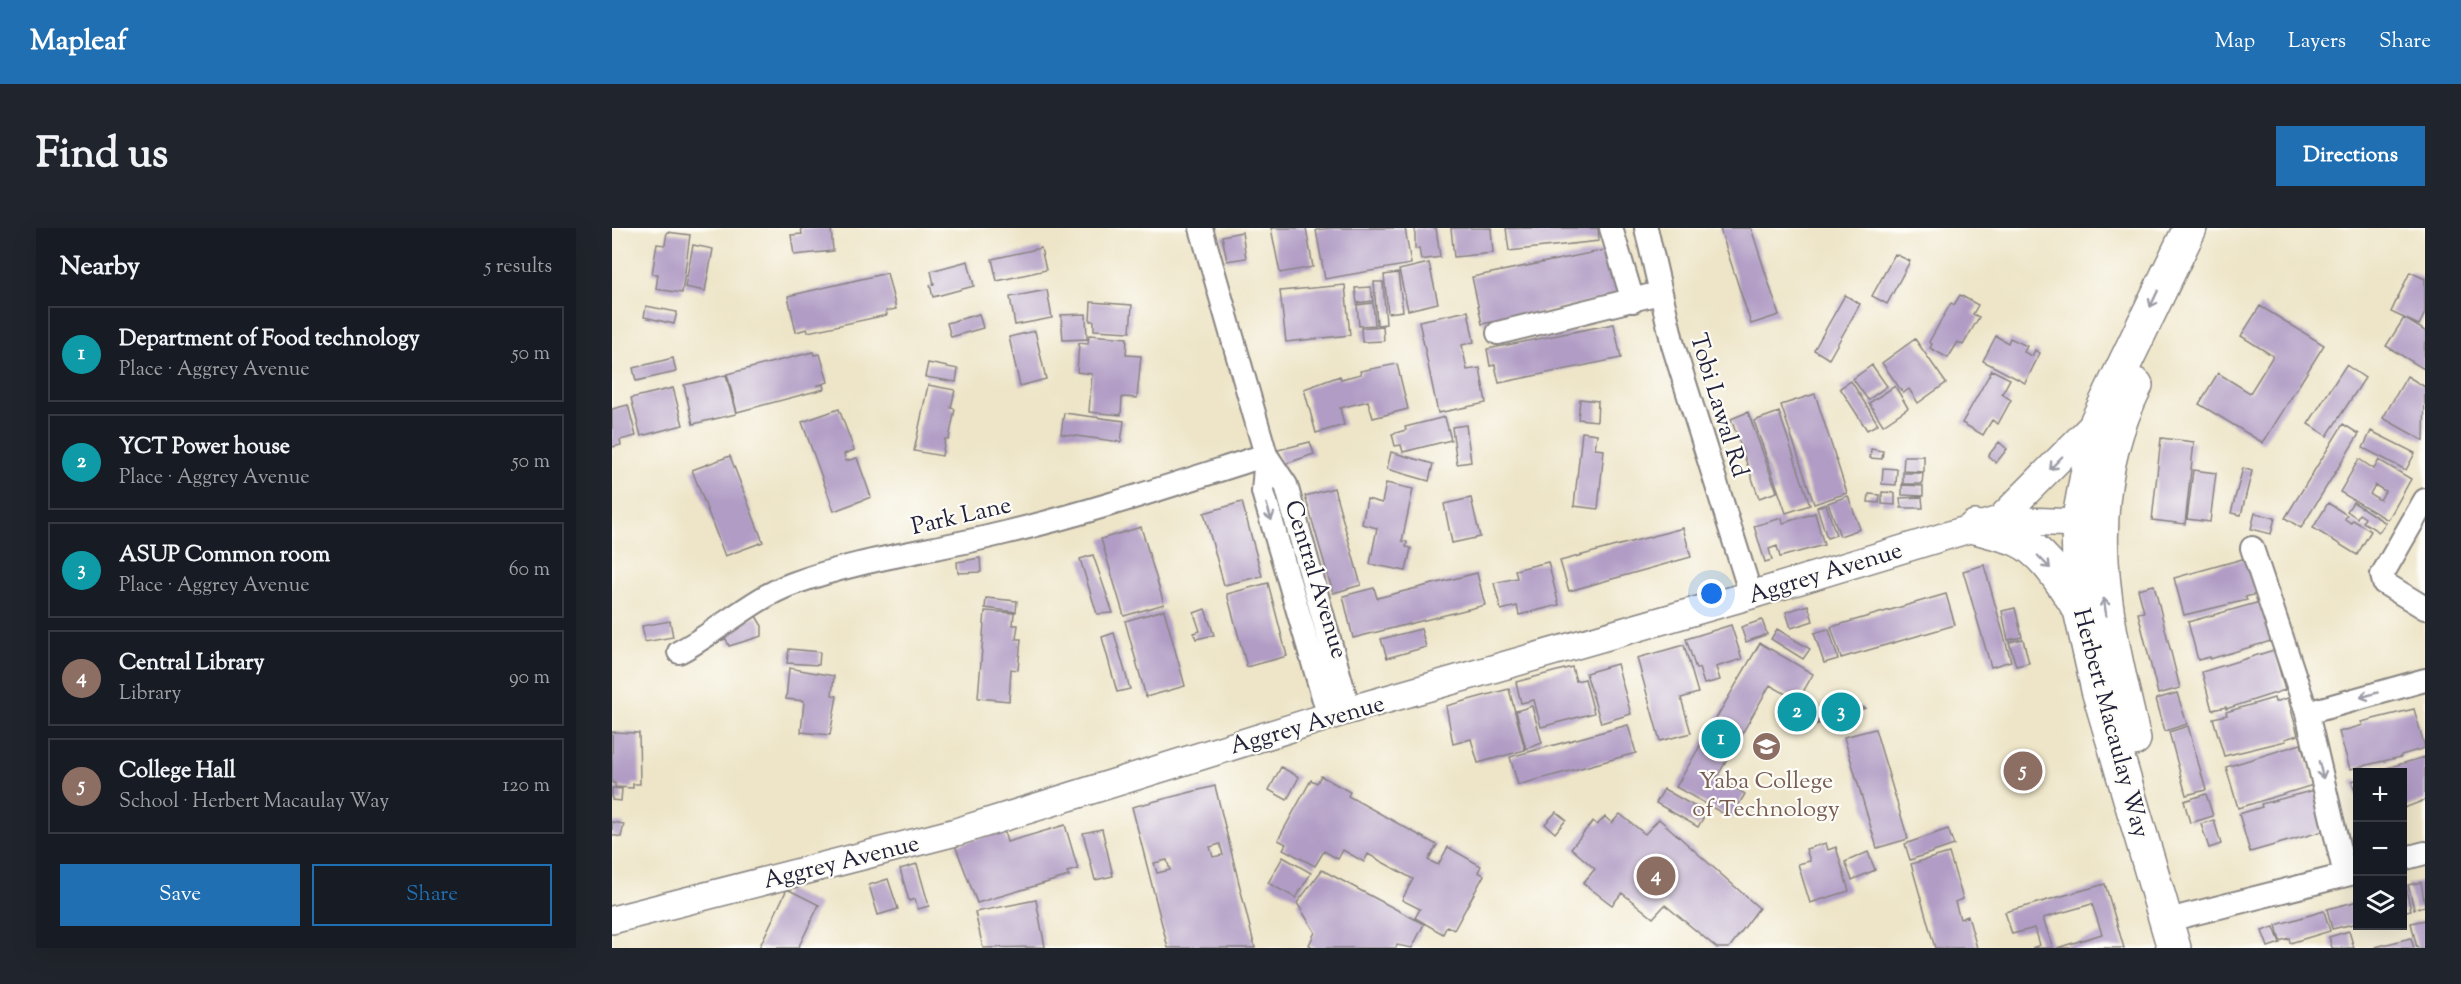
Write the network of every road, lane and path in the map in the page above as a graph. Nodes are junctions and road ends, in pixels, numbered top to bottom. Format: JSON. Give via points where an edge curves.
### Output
{"nodes":[{"id":1,"x":1611,"y":228,"type":"edge"},
{"id":2,"x":1646,"y":228,"type":"edge"},
{"id":3,"x":2190,"y":228,"type":"edge"},
{"id":4,"x":2212,"y":228,"type":"edge"},
{"id":5,"x":1206,"y":229,"type":"edge"},
{"id":6,"x":1660,"y":293,"type":"junction"},
{"id":7,"x":1633,"y":301,"type":"junction"},
{"id":8,"x":1498,"y":333,"type":"dead end"},
{"id":9,"x":2097,"y":421,"type":"junction"},
{"id":10,"x":1266,"y":455,"type":"junction"},
{"id":11,"x":2425,"y":500,"type":"edge"},
{"id":12,"x":2078,"y":523,"type":"junction"},
{"id":13,"x":1987,"y":524,"type":"junction"},
{"id":14,"x":2252,"y":548,"type":"dead end"},
{"id":15,"x":1751,"y":595,"type":"junction"},
{"id":16,"x":2425,"y":608,"type":"edge"},
{"id":17,"x":2080,"y":610,"type":"junction"},
{"id":18,"x":680,"y":652,"type":"dead end"},
{"id":19,"x":2425,"y":680,"type":"edge"},
{"id":20,"x":2307,"y":713,"type":"junction"},
{"id":21,"x":1339,"y":714,"type":"junction"},
{"id":22,"x":2425,"y":853,"type":"edge"},
{"id":23,"x":2407,"y":858,"type":"edge"},
{"id":24,"x":2351,"y":874,"type":"edge"},
{"id":25,"x":2184,"y":916,"type":"junction"},
{"id":26,"x":612,"y":920,"type":"edge"},
{"id":27,"x":2174,"y":948,"type":"edge"},
{"id":28,"x":2194,"y":948,"type":"edge"}],
"edges":[{"from":1,"to":7,"type":"street"},
{"from":2,"to":6,"type":"street","name":"Tobi Lawal Rd"},
{"from":3,"to":9,"type":"highway","name":"Herbert Macaulay Way","one_way":true},
{"from":25,"to":4,"type":"highway","name":"Herbert Macaulay Way","one_way":true,"via":[[2140,761],[2108,626],[2101,573],[2102,523],[2108,463],[2126,404]]},
{"from":5,"to":10,"type":"street","name":"Central Avenue"},
{"from":6,"to":7,"type":"street"},
{"from":6,"to":15,"type":"street","name":"Tobi Lawal Rd"},
{"from":7,"to":8,"type":"street"},
{"from":9,"to":12,"type":"highway","name":"Herbert Macaulay Way"},
{"from":9,"to":13,"type":"street","one_way":true},
{"from":10,"to":18,"type":"street","name":"Park Lane","via":[[1057,520],[791,584]]},
{"from":10,"to":21,"type":"street","name":"Central Avenue","via":[[1263,492],[1318,640]]},
{"from":11,"to":16,"type":"street","via":[[2382,575],[2392,590]]},
{"from":12,"to":13,"type":"street"},
{"from":12,"to":17,"type":"highway","name":"Herbert Macaulay Way"},
{"from":13,"to":15,"type":"street","name":"Aggrey Avenue"},
{"from":13,"to":17,"type":"highway","one_way":true,"via":[[2034,552],[2057,576]]},
{"from":14,"to":20,"type":"street"},
{"from":15,"to":21,"type":"street","name":"Aggrey Avenue"},
{"from":17,"to":27,"type":"highway","name":"Herbert Macaulay Way","via":[[2098,690]]},
{"from":19,"to":20,"type":"street","one_way":true},
{"from":20,"to":24,"type":"street","one_way":true},
{"from":21,"to":26,"type":"street","name":"Aggrey Avenue","via":[[956,832]]},
{"from":22,"to":23,"type":"street"},
{"from":24,"to":25,"type":"street"},
{"from":25,"to":28,"type":"highway","name":"Herbert Macaulay Way"}]}
